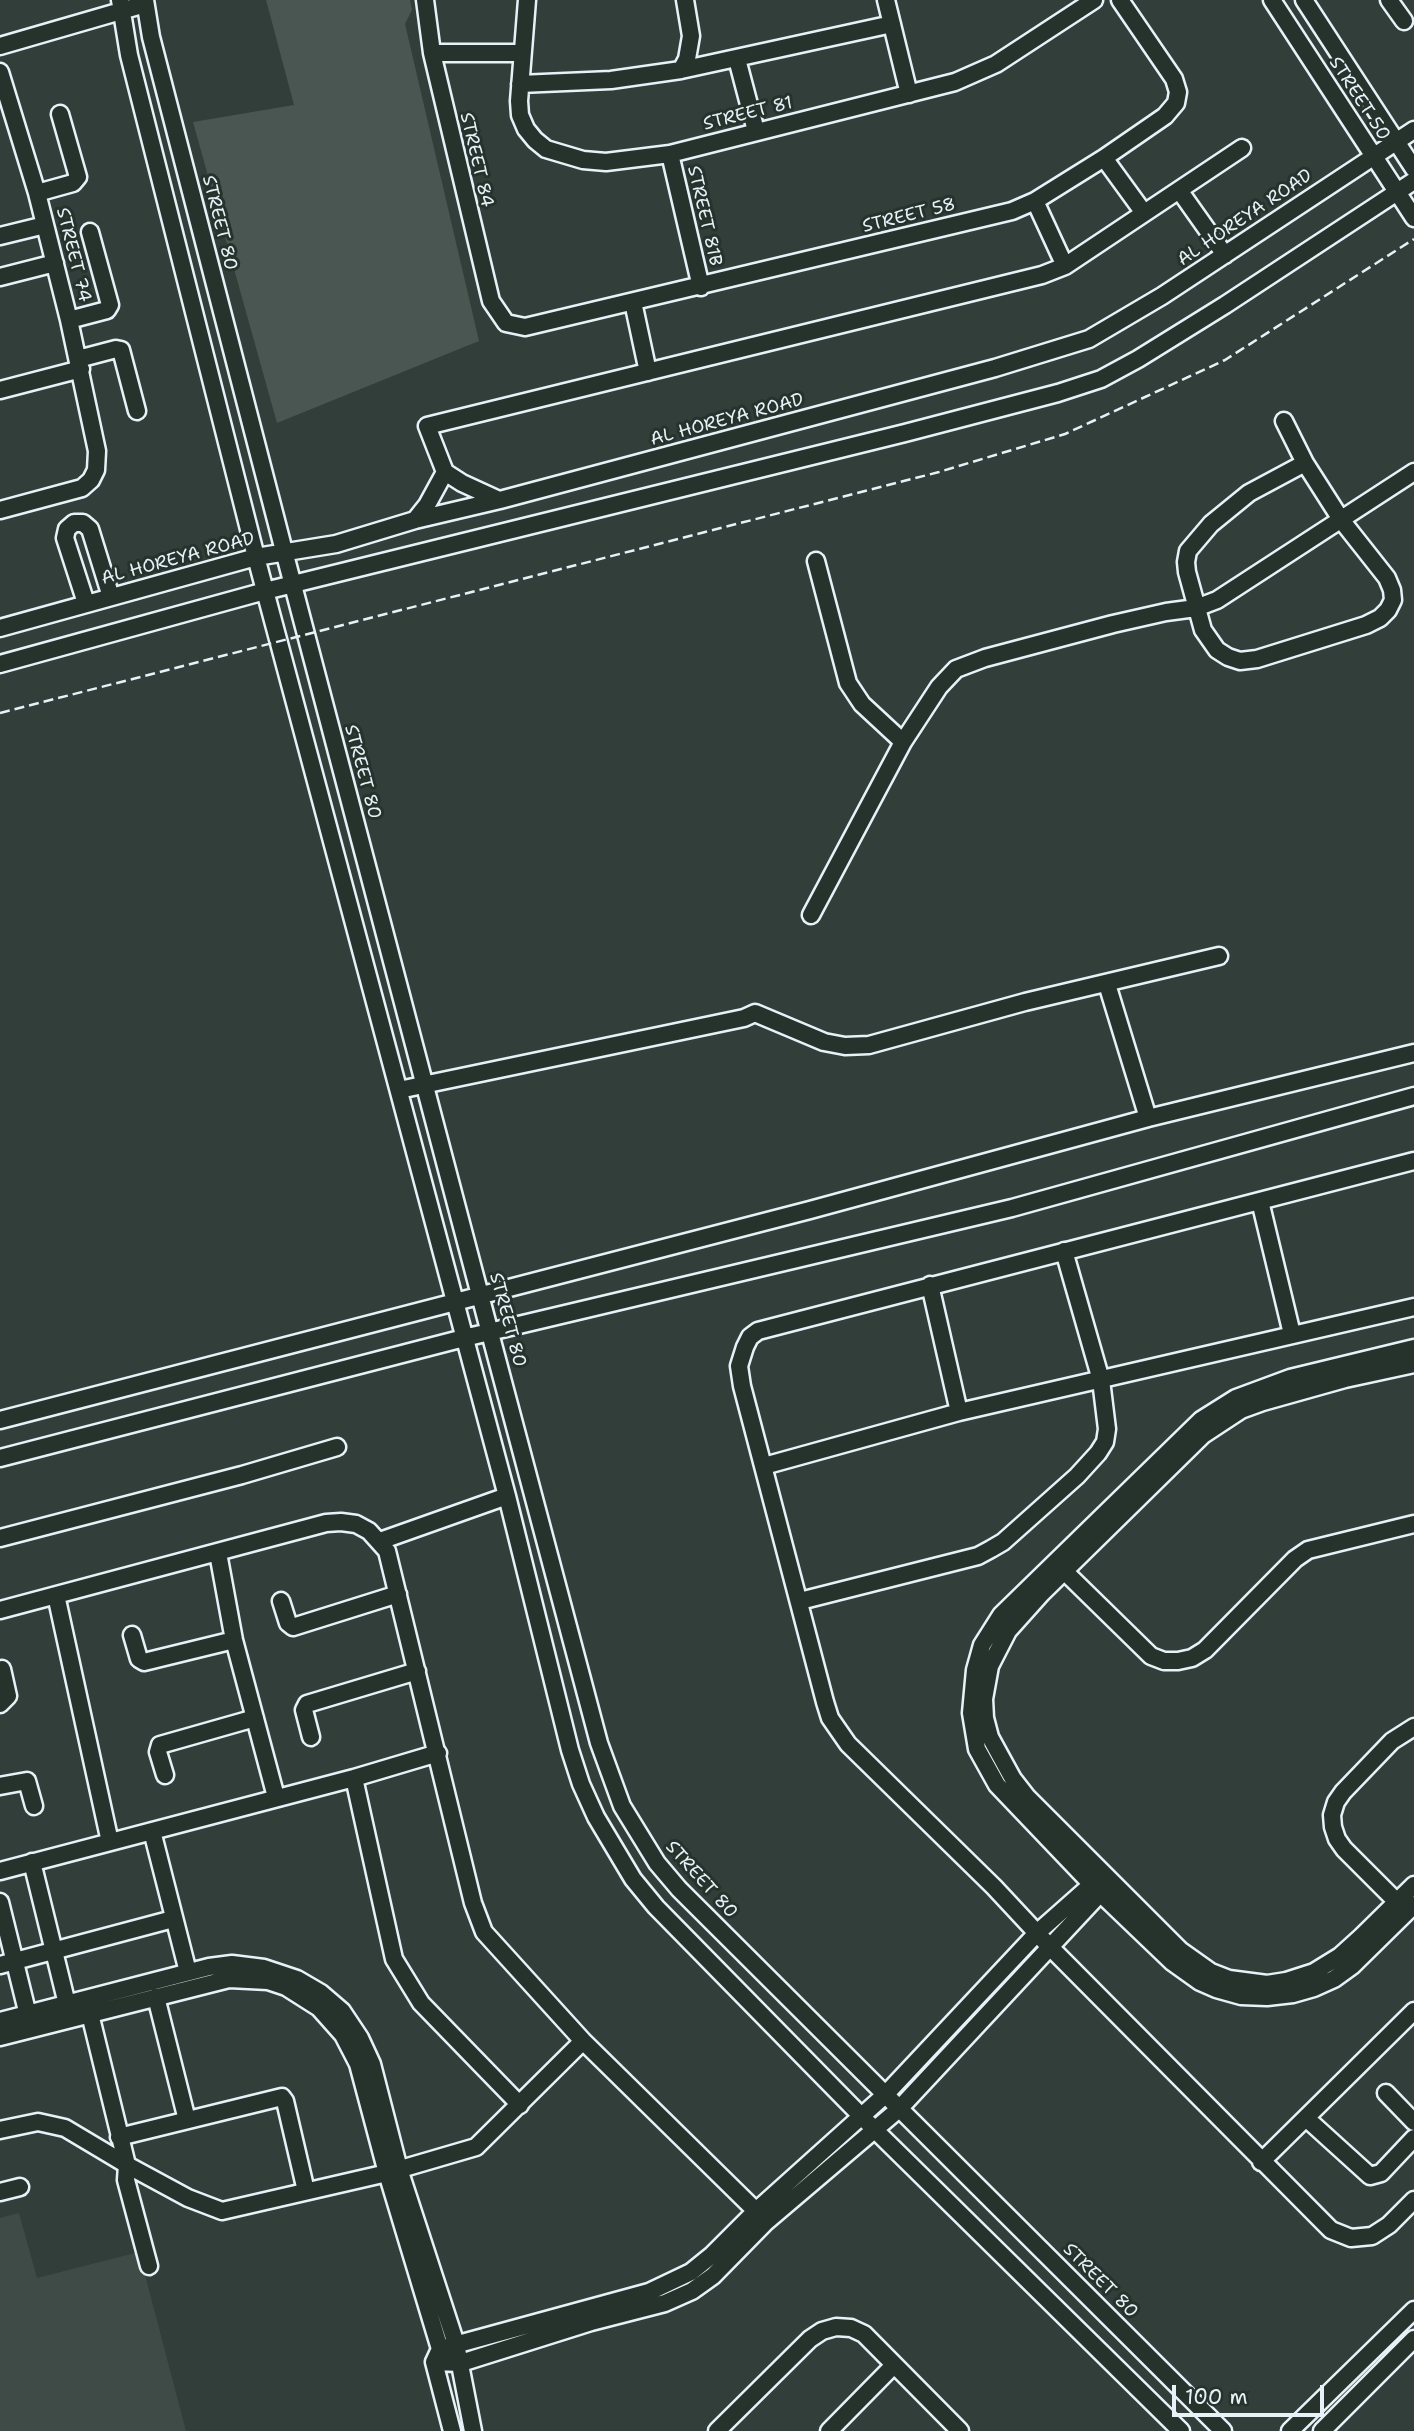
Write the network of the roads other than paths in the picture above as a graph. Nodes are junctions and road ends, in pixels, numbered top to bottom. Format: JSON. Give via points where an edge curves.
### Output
{"nodes":[{"id":1,"x":425,"y":0,"type":"edge"},
{"id":2,"x":527,"y":0,"type":"edge"},
{"id":3,"x":684,"y":0,"type":"edge"},
{"id":4,"x":886,"y":0,"type":"edge"},
{"id":5,"x":1094,"y":0,"type":"edge"},
{"id":6,"x":1120,"y":0,"type":"edge"},
{"id":7,"x":1272,"y":0,"type":"edge"},
{"id":8,"x":1304,"y":0,"type":"edge"},
{"id":9,"x":1389,"y":0,"type":"edge"},
{"id":10,"x":145,"y":2,"type":"edge"},
{"id":11,"x":121,"y":6,"type":"edge"},
{"id":12,"x":1404,"y":21,"type":"dead end"},
{"id":13,"x":892,"y":24,"type":"junction"},
{"id":14,"x":0,"y":46,"type":"edge"},
{"id":15,"x":432,"y":53,"type":"junction"},
{"id":16,"x":522,"y":53,"type":"junction"},
{"id":17,"x":737,"y":59,"type":"junction"},
{"id":18,"x":681,"y":70,"type":"junction"},
{"id":19,"x":0,"y":72,"type":"edge"},
{"id":20,"x":520,"y":84,"type":"junction"},
{"id":21,"x":909,"y":94,"type":"junction"},
{"id":22,"x":4,"y":95,"type":"edge"},
{"id":23,"x":60,"y":114,"type":"dead end"},
{"id":24,"x":1414,"y":130,"type":"edge"},
{"id":25,"x":756,"y":131,"type":"junction"},
{"id":26,"x":1396,"y":141,"type":"junction"},
{"id":27,"x":1242,"y":148,"type":"dead end"},
{"id":28,"x":670,"y":154,"type":"junction"},
{"id":29,"x":1373,"y":156,"type":"junction"},
{"id":30,"x":1104,"y":158,"type":"junction"},
{"id":31,"x":1414,"y":169,"type":"edge"},
{"id":32,"x":1414,"y":181,"type":"edge"},
{"id":33,"x":1179,"y":190,"type":"junction"},
{"id":34,"x":37,"y":193,"type":"junction"},
{"id":35,"x":1397,"y":193,"type":"junction"},
{"id":36,"x":1035,"y":201,"type":"junction"},
{"id":37,"x":1144,"y":213,"type":"junction"},
{"id":38,"x":1414,"y":218,"type":"edge"},
{"id":39,"x":45,"y":225,"type":"junction"},
{"id":40,"x":90,"y":232,"type":"dead end"},
{"id":41,"x":0,"y":236,"type":"edge"},
{"id":42,"x":1225,"y":255,"type":"junction"},
{"id":43,"x":55,"y":263,"type":"junction"},
{"id":44,"x":1065,"y":266,"type":"junction"},
{"id":45,"x":0,"y":277,"type":"edge"},
{"id":46,"x":701,"y":286,"type":"junction"},
{"id":47,"x":633,"y":302,"type":"junction"},
{"id":48,"x":69,"y":320,"type":"junction"},
{"id":49,"x":506,"y":323,"type":"joint"},
{"id":50,"x":79,"y":364,"type":"junction"},
{"id":51,"x":649,"y":372,"type":"junction"},
{"id":52,"x":0,"y":390,"type":"edge"},
{"id":53,"x":137,"y":411,"type":"dead end"},
{"id":54,"x":1284,"y":421,"type":"dead end"},
{"id":55,"x":1304,"y":463,"type":"junction"},
{"id":56,"x":444,"y":472,"type":"junction"},
{"id":57,"x":1414,"y":472,"type":"edge"},
{"id":58,"x":500,"y":500,"type":"junction"},
{"id":59,"x":0,"y":510,"type":"edge"},
{"id":60,"x":415,"y":520,"type":"junction"},
{"id":61,"x":1342,"y":521,"type":"junction"},
{"id":62,"x":284,"y":551,"type":"junction"},
{"id":63,"x":256,"y":557,"type":"junction"},
{"id":64,"x":816,"y":561,"type":"dead end"},
{"id":65,"x":104,"y":576,"type":"junction"},
{"id":66,"x":80,"y":584,"type":"junction"},
{"id":67,"x":292,"y":584,"type":"junction"},
{"id":68,"x":265,"y":591,"type":"junction"},
{"id":69,"x":111,"y":597,"type":"junction"},
{"id":70,"x":86,"y":603,"type":"junction"},
{"id":71,"x":1196,"y":608,"type":"junction"},
{"id":72,"x":0,"y":628,"type":"edge"},
{"id":73,"x":0,"y":664,"type":"edge"},
{"id":74,"x":903,"y":742,"type":"junction"},
{"id":75,"x":811,"y":915,"type":"dead end"},
{"id":76,"x":1219,"y":956,"type":"dead end"},
{"id":77,"x":1107,"y":984,"type":"junction"},
{"id":78,"x":402,"y":998,"type":"junction"},
{"id":79,"x":375,"y":1003,"type":"junction"},
{"id":80,"x":1414,"y":1054,"type":"edge"},
{"id":81,"x":426,"y":1084,"type":"junction"},
{"id":82,"x":399,"y":1090,"type":"junction"},
{"id":83,"x":1414,"y":1096,"type":"edge"},
{"id":84,"x":1148,"y":1118,"type":"junction"},
{"id":85,"x":1414,"y":1161,"type":"edge"},
{"id":86,"x":1260,"y":1200,"type":"junction"},
{"id":87,"x":1064,"y":1251,"type":"junction"},
{"id":88,"x":930,"y":1285,"type":"junction"},
{"id":89,"x":480,"y":1294,"type":"junction"},
{"id":90,"x":454,"y":1300,"type":"junction"},
{"id":91,"x":1414,"y":1307,"type":"edge"},
{"id":92,"x":490,"y":1333,"type":"junction"},
{"id":93,"x":1292,"y":1334,"type":"junction"},
{"id":94,"x":464,"y":1338,"type":"junction"},
{"id":95,"x":1414,"y":1348,"type":"edge"},
{"id":96,"x":1414,"y":1364,"type":"edge"},
{"id":97,"x":1101,"y":1380,"type":"junction"},
{"id":98,"x":959,"y":1412,"type":"junction"},
{"id":99,"x":0,"y":1420,"type":"edge"},
{"id":100,"x":337,"y":1447,"type":"dead end"},
{"id":101,"x":0,"y":1458,"type":"edge"},
{"id":102,"x":764,"y":1466,"type":"junction"},
{"id":103,"x":507,"y":1496,"type":"junction"},
{"id":104,"x":1414,"y":1524,"type":"edge"},
{"id":105,"x":0,"y":1538,"type":"edge"},
{"id":106,"x":380,"y":1541,"type":"junction"},
{"id":107,"x":218,"y":1553,"type":"junction"},
{"id":108,"x":1059,"y":1566,"type":"junction"},
{"id":109,"x":398,"y":1594,"type":"junction"},
{"id":110,"x":56,"y":1595,"type":"junction"},
{"id":111,"x":281,"y":1601,"type":"dead end"},
{"id":112,"x":800,"y":1601,"type":"junction"},
{"id":113,"x":0,"y":1610,"type":"edge"},
{"id":114,"x":132,"y":1635,"type":"dead end"},
{"id":115,"x":234,"y":1640,"type":"junction"},
{"id":116,"x":2,"y":1668,"type":"dead end"},
{"id":117,"x":417,"y":1671,"type":"junction"},
{"id":118,"x":0,"y":1704,"type":"edge"},
{"id":119,"x":255,"y":1718,"type":"junction"},
{"id":120,"x":593,"y":1720,"type":"junction"},
{"id":121,"x":564,"y":1726,"type":"junction"},
{"id":122,"x":1414,"y":1727,"type":"edge"},
{"id":123,"x":311,"y":1737,"type":"dead end"},
{"id":124,"x":438,"y":1753,"type":"junction"},
{"id":125,"x":165,"y":1775,"type":"dead end"},
{"id":126,"x":354,"y":1778,"type":"junction"},
{"id":127,"x":0,"y":1786,"type":"edge"},
{"id":128,"x":276,"y":1797,"type":"junction"},
{"id":129,"x":34,"y":1805,"type":"dead end"},
{"id":130,"x":152,"y":1831,"type":"junction"},
{"id":131,"x":110,"y":1842,"type":"junction"},
{"id":132,"x":32,"y":1862,"type":"junction"},
{"id":133,"x":0,"y":1871,"type":"edge"},
{"id":134,"x":1102,"y":1883,"type":"junction"},
{"id":135,"x":1414,"y":1885,"type":"edge"},
{"id":136,"x":0,"y":1902,"type":"edge"},
{"id":137,"x":1406,"y":1906,"type":"edge"},
{"id":138,"x":173,"y":1919,"type":"junction"},
{"id":139,"x":1038,"y":1932,"type":"junction"},
{"id":140,"x":1049,"y":1946,"type":"junction"},
{"id":141,"x":54,"y":1951,"type":"junction"},
{"id":142,"x":7,"y":1963,"type":"edge"},
{"id":143,"x":188,"y":1972,"type":"junction"},
{"id":144,"x":156,"y":1997,"type":"junction"},
{"id":145,"x":67,"y":2004,"type":"junction"},
{"id":146,"x":90,"y":2014,"type":"junction"},
{"id":147,"x":1413,"y":2014,"type":"edge"},
{"id":148,"x":28,"y":2015,"type":"junction"},
{"id":149,"x":0,"y":2021,"type":"edge"},
{"id":150,"x":0,"y":2037,"type":"edge"},
{"id":151,"x":583,"y":2041,"type":"junction"},
{"id":152,"x":1386,"y":2093,"type":"dead end"},
{"id":153,"x":885,"y":2095,"type":"junction"},
{"id":154,"x":520,"y":2105,"type":"junction"},
{"id":155,"x":899,"y":2109,"type":"junction"},
{"id":156,"x":863,"y":2116,"type":"junction"},
{"id":157,"x":1306,"y":2118,"type":"junction"},
{"id":158,"x":187,"y":2120,"type":"junction"},
{"id":159,"x":1414,"y":2122,"type":"edge"},
{"id":160,"x":0,"y":2130,"type":"edge"},
{"id":161,"x":875,"y":2130,"type":"junction"},
{"id":162,"x":119,"y":2137,"type":"junction"},
{"id":163,"x":1414,"y":2138,"type":"edge"},
{"id":164,"x":1261,"y":2162,"type":"junction"},
{"id":165,"x":127,"y":2165,"type":"junction"},
{"id":166,"x":393,"y":2171,"type":"junction"},
{"id":167,"x":20,"y":2187,"type":"dead end"},
{"id":168,"x":306,"y":2191,"type":"junction"},
{"id":169,"x":0,"y":2192,"type":"edge"},
{"id":170,"x":1414,"y":2200,"type":"edge"},
{"id":171,"x":756,"y":2211,"type":"junction"},
{"id":172,"x":149,"y":2266,"type":"dead end"},
{"id":173,"x":1414,"y":2310,"type":"edge"},
{"id":174,"x":1414,"y":2339,"type":"edge"},
{"id":175,"x":443,"y":2352,"type":"junction"},
{"id":176,"x":461,"y":2363,"type":"junction"},
{"id":177,"x":894,"y":2365,"type":"junction"},
{"id":178,"x":836,"y":2429,"type":"edge"},
{"id":179,"x":452,"y":2431,"type":"edge"},
{"id":180,"x":473,"y":2431,"type":"edge"},
{"id":181,"x":717,"y":2431,"type":"edge"},
{"id":182,"x":960,"y":2431,"type":"edge"},
{"id":183,"x":1181,"y":2431,"type":"edge"},
{"id":184,"x":1223,"y":2431,"type":"edge"},
{"id":185,"x":1290,"y":2431,"type":"edge"},
{"id":186,"x":1322,"y":2431,"type":"edge"}],
"edges":[{"from":1,"to":15,"type":"street","name":"STREET 84"},
{"from":2,"to":16,"type":"street","name":"STREET 81"},
{"from":3,"to":18,"type":"street","via":[[691,36]]},
{"from":4,"to":13,"type":"street"},
{"from":5,"to":21,"type":"street","name":"STREET 81","via":[[996,64],[955,82]]},
{"from":6,"to":30,"type":"street","name":"STREET 58","via":[[1174,79],[1177,103]]},
{"from":7,"to":29,"type":"street","name":"STREET 50"},
{"from":8,"to":26,"type":"street","name":"STREET 50"},
{"from":9,"to":12,"type":"street"},
{"from":10,"to":11,"type":"street"},
{"from":10,"to":62,"type":"street","name":"STREET 80"},
{"from":11,"to":14,"type":"street"},
{"from":11,"to":63,"type":"street","via":[[129,55]]},
{"from":13,"to":17,"type":"street"},
{"from":13,"to":21,"type":"street"},
{"from":15,"to":16,"type":"street"},
{"from":15,"to":49,"type":"street","name":"STREET 84","via":[[482,273],[491,302]]},
{"from":16,"to":20,"type":"street","name":"STREET 81"},
{"from":17,"to":18,"type":"street"},
{"from":17,"to":25,"type":"street"},
{"from":18,"to":20,"type":"street","via":[[611,80]]},
{"from":19,"to":22,"type":"street","name":"STREET 74"},
{"from":20,"to":28,"type":"street","name":"STREET 81","via":[[520,115],[526,129],[546,149],[607,162]]},
{"from":21,"to":25,"type":"street","name":"STREET 81"},
{"from":22,"to":34,"type":"street","name":"STREET 74"},
{"from":23,"to":34,"type":"street","via":[[78,177],[73,183]]},
{"from":24,"to":26,"type":"street","name":"AL HOREYA ROAD"},
{"from":25,"to":28,"type":"street","name":"STREET 81"},
{"from":26,"to":29,"type":"street","name":"AL HOREYA ROAD"},
{"from":26,"to":31,"type":"street","name":"STREET 50"},
{"from":27,"to":33,"type":"street"},
{"from":28,"to":46,"type":"street","name":"STREET 81B"},
{"from":29,"to":35,"type":"street","name":"STREET 50"},
{"from":29,"to":42,"type":"street","name":"AL HOREYA ROAD"},
{"from":30,"to":36,"type":"street","name":"STREET 58"},
{"from":30,"to":37,"type":"street"},
{"from":32,"to":35,"type":"street"},
{"from":33,"to":37,"type":"street"},
{"from":33,"to":42,"type":"street"},
{"from":34,"to":39,"type":"street","name":"STREET 74"},
{"from":35,"to":38,"type":"street","name":"STREET 50"},
{"from":35,"to":67,"type":"street","via":[[1101,379],[905,433]]},
{"from":36,"to":44,"type":"street"},
{"from":36,"to":46,"type":"street","name":"STREET 58","via":[[1012,211]]},
{"from":37,"to":44,"type":"street"},
{"from":39,"to":41,"type":"street"},
{"from":39,"to":43,"type":"street","name":"STREET 74"},
{"from":40,"to":48,"type":"street","via":[[110,305],[107,310]]},
{"from":42,"to":58,"type":"street","name":"AL HOREYA ROAD","via":[[1089,339]]},
{"from":43,"to":45,"type":"street"},
{"from":43,"to":48,"type":"street","name":"STREET 74"},
{"from":44,"to":51,"type":"street"},
{"from":46,"to":47,"type":"street","name":"STREET 58"},
{"from":47,"to":49,"type":"street","name":"STREET 58","via":[[536,326]]},
{"from":47,"to":51,"type":"street"},
{"from":48,"to":50,"type":"street","name":"STREET 74"},
{"from":50,"to":52,"type":"street"},
{"from":50,"to":53,"type":"street","via":[[121,350]]},
{"from":50,"to":59,"type":"street","name":"STREET 74","via":[[97,451],[91,480],[82,488]]},
{"from":51,"to":56,"type":"street","via":[[427,426]]},
{"from":54,"to":55,"type":"street"},
{"from":55,"to":61,"type":"street"},
{"from":55,"to":71,"type":"street","via":[[1249,494],[1195,541],[1186,562]]},
{"from":56,"to":58,"type":"street"},
{"from":56,"to":60,"type":"street"},
{"from":57,"to":61,"type":"street"},
{"from":58,"to":60,"type":"street","name":"AL HOREYA ROAD"},
{"from":60,"to":62,"type":"street","name":"AL HOREYA ROAD","via":[[336,544]]},
{"from":61,"to":71,"type":"street","via":[[1217,600]]},
{"from":61,"to":71,"type":"street","via":[[1392,590],[1393,600],[1380,618],[1240,661],[1217,650],[1203,630]]},
{"from":62,"to":63,"type":"street","name":"AL HOREYA ROAD"},
{"from":62,"to":67,"type":"street","name":"STREET 80"},
{"from":63,"to":68,"type":"street"},
{"from":63,"to":69,"type":"street","name":"AL HOREYA ROAD"},
{"from":64,"to":74,"type":"street","via":[[848,683],[862,704]]},
{"from":65,"to":66,"type":"street"},
{"from":65,"to":66,"type":"street","via":[[90,529],[74,523],[65,538]]},
{"from":65,"to":69,"type":"street"},
{"from":66,"to":70,"type":"street"},
{"from":67,"to":68,"type":"street"},
{"from":67,"to":78,"type":"street","name":"STREET 80"},
{"from":68,"to":73,"type":"street"},
{"from":68,"to":79,"type":"street"},
{"from":69,"to":70,"type":"street","name":"AL HOREYA ROAD"},
{"from":70,"to":72,"type":"street","name":"AL HOREYA ROAD"},
{"from":71,"to":74,"type":"street","via":[[1113,624],[956,669]]},
{"from":74,"to":75,"type":"street"},
{"from":76,"to":77,"type":"street"},
{"from":77,"to":81,"type":"street","via":[[869,1045],[824,1042],[755,1013]]},
{"from":77,"to":84,"type":"street"},
{"from":78,"to":79,"type":"street"},
{"from":78,"to":81,"type":"street","name":"STREET 80"},
{"from":79,"to":82,"type":"street"},
{"from":80,"to":84,"type":"street"},
{"from":81,"to":82,"type":"street"},
{"from":81,"to":89,"type":"street","name":"STREET 80"},
{"from":82,"to":90,"type":"street"},
{"from":83,"to":92,"type":"street","via":[[1012,1208]]},
{"from":84,"to":89,"type":"street"},
{"from":85,"to":86,"type":"street"},
{"from":86,"to":87,"type":"street"},
{"from":86,"to":93,"type":"street"},
{"from":87,"to":88,"type":"street"},
{"from":87,"to":97,"type":"street"},
{"from":88,"to":98,"type":"street"},
{"from":88,"to":102,"type":"street","via":[[758,1331],[750,1337],[739,1366]]},
{"from":89,"to":90,"type":"street"},
{"from":89,"to":92,"type":"street","name":"STREET 80"},
{"from":90,"to":94,"type":"street"},
{"from":90,"to":99,"type":"street"},
{"from":91,"to":93,"type":"street"},
{"from":92,"to":94,"type":"street"},
{"from":92,"to":120,"type":"street","name":"STREET 80"},
{"from":93,"to":97,"type":"street"},
{"from":94,"to":101,"type":"street"},
{"from":94,"to":103,"type":"street"},
{"from":95,"to":108,"type":"street","via":[[1290,1378],[1218,1408],[1163,1455]]},
{"from":96,"to":108,"type":"street","via":[[1299,1391],[1224,1419]]},
{"from":97,"to":98,"type":"street"},
{"from":97,"to":112,"type":"street","via":[[1105,1442],[1077,1476],[1003,1542],[978,1556]]},
{"from":98,"to":102,"type":"street"},
{"from":100,"to":105,"type":"street"},
{"from":102,"to":112,"type":"street"},
{"from":103,"to":106,"type":"street"},
{"from":103,"to":121,"type":"street"},
{"from":104,"to":108,"type":"street","via":[[1308,1550],[1205,1650],[1178,1661],[1151,1656]]},
{"from":106,"to":107,"type":"street","via":[[356,1524],[326,1523]]},
{"from":106,"to":109,"type":"street"},
{"from":107,"to":110,"type":"street"},
{"from":107,"to":115,"type":"street"},
{"from":108,"to":134,"type":"street","via":[[998,1648],[986,1685],[985,1718],[1013,1779]]},
{"from":109,"to":111,"type":"street","via":[[293,1627]]},
{"from":109,"to":117,"type":"street"},
{"from":110,"to":113,"type":"street"},
{"from":110,"to":131,"type":"street"},
{"from":112,"to":139,"type":"street","via":[[825,1702],[838,1731]]},
{"from":114,"to":115,"type":"street","via":[[144,1662]]},
{"from":115,"to":119,"type":"street"},
{"from":116,"to":118,"type":"street","via":[[8,1693]]},
{"from":117,"to":123,"type":"street","via":[[307,1704],[304,1710]]},
{"from":117,"to":124,"type":"street"},
{"from":119,"to":125,"type":"street","via":[[160,1745]]},
{"from":119,"to":128,"type":"street"},
{"from":120,"to":121,"type":"street"},
{"from":120,"to":153,"type":"street","name":"STREET 80","via":[[622,1806],[657,1863]]},
{"from":121,"to":156,"type":"street","via":[[581,1784],[633,1879]]},
{"from":122,"to":137,"type":"street","via":[[1392,1741],[1343,1792],[1332,1815],[1344,1849]]},
{"from":124,"to":126,"type":"street"},
{"from":124,"to":151,"type":"street","via":[[484,1932]]},
{"from":126,"to":128,"type":"street"},
{"from":126,"to":154,"type":"street","via":[[394,1959],[421,2003]]},
{"from":127,"to":129,"type":"street","via":[[27,1781]]},
{"from":128,"to":130,"type":"street"},
{"from":130,"to":131,"type":"street"},
{"from":130,"to":138,"type":"street"},
{"from":131,"to":132,"type":"street"},
{"from":132,"to":133,"type":"street"},
{"from":132,"to":141,"type":"street"},
{"from":134,"to":137,"type":"street","via":[[1195,1962],[1248,1983],[1286,1982],[1314,1972]]},
{"from":134,"to":139,"type":"street"},
{"from":134,"to":140,"type":"street"},
{"from":135,"to":137,"type":"street"},
{"from":136,"to":142,"type":"street"},
{"from":138,"to":141,"type":"street"},
{"from":138,"to":143,"type":"street"},
{"from":139,"to":140,"type":"street"},
{"from":139,"to":153,"type":"street"},
{"from":140,"to":155,"type":"street"},
{"from":140,"to":164,"type":"street"},
{"from":141,"to":142,"type":"street"},
{"from":141,"to":145,"type":"street"},
{"from":142,"to":148,"type":"street"},
{"from":143,"to":145,"type":"street"},
{"from":143,"to":166,"type":"street","via":[[232,1964],[264,1968],[305,1984],[342,2011],[372,2064]]},
{"from":144,"to":146,"type":"street"},
{"from":144,"to":158,"type":"street"},
{"from":144,"to":166,"type":"street","via":[[248,1978],[286,1987],[319,2008],[343,2035],[358,2064]]},
{"from":145,"to":148,"type":"street"},
{"from":146,"to":150,"type":"street"},
{"from":146,"to":162,"type":"street"},
{"from":147,"to":157,"type":"street"},
{"from":148,"to":149,"type":"street"},
{"from":151,"to":154,"type":"street"},
{"from":151,"to":171,"type":"street"},
{"from":152,"to":159,"type":"street"},
{"from":153,"to":155,"type":"street","name":"STREET 80"},
{"from":153,"to":156,"type":"street"},
{"from":154,"to":166,"type":"street","via":[[475,2147]]},
{"from":155,"to":161,"type":"street"},
{"from":155,"to":184,"type":"street","name":"STREET 80"},
{"from":156,"to":161,"type":"street"},
{"from":156,"to":171,"type":"street"},
{"from":157,"to":163,"type":"street","via":[[1370,2176],[1381,2173]]},
{"from":157,"to":164,"type":"street"},
{"from":158,"to":162,"type":"street"},
{"from":158,"to":168,"type":"street","via":[[282,2097]]},
{"from":160,"to":165,"type":"street","via":[[52,2123]]},
{"from":161,"to":176,"type":"street","via":[[692,2291]]},
{"from":161,"to":183,"type":"street"},
{"from":162,"to":165,"type":"street"},
{"from":164,"to":170,"type":"street","via":[[1331,2230],[1351,2238],[1381,2232]]},
{"from":165,"to":168,"type":"street","via":[[222,2211]]},
{"from":165,"to":172,"type":"street","via":[[126,2180]]},
{"from":166,"to":168,"type":"street"},
{"from":166,"to":175,"type":"street"},
{"from":167,"to":169,"type":"street"},
{"from":171,"to":175,"type":"street","via":[[712,2255],[672,2283]]},
{"from":173,"to":185,"type":"street"},
{"from":174,"to":186,"type":"street"},
{"from":175,"to":176,"type":"street"},
{"from":175,"to":176,"type":"street"},
{"from":175,"to":179,"type":"street"},
{"from":176,"to":180,"type":"street"},
{"from":177,"to":178,"type":"street"},
{"from":177,"to":181,"type":"street","via":[[864,2334],[843,2327],[822,2331]]},
{"from":177,"to":182,"type":"street"}]}
